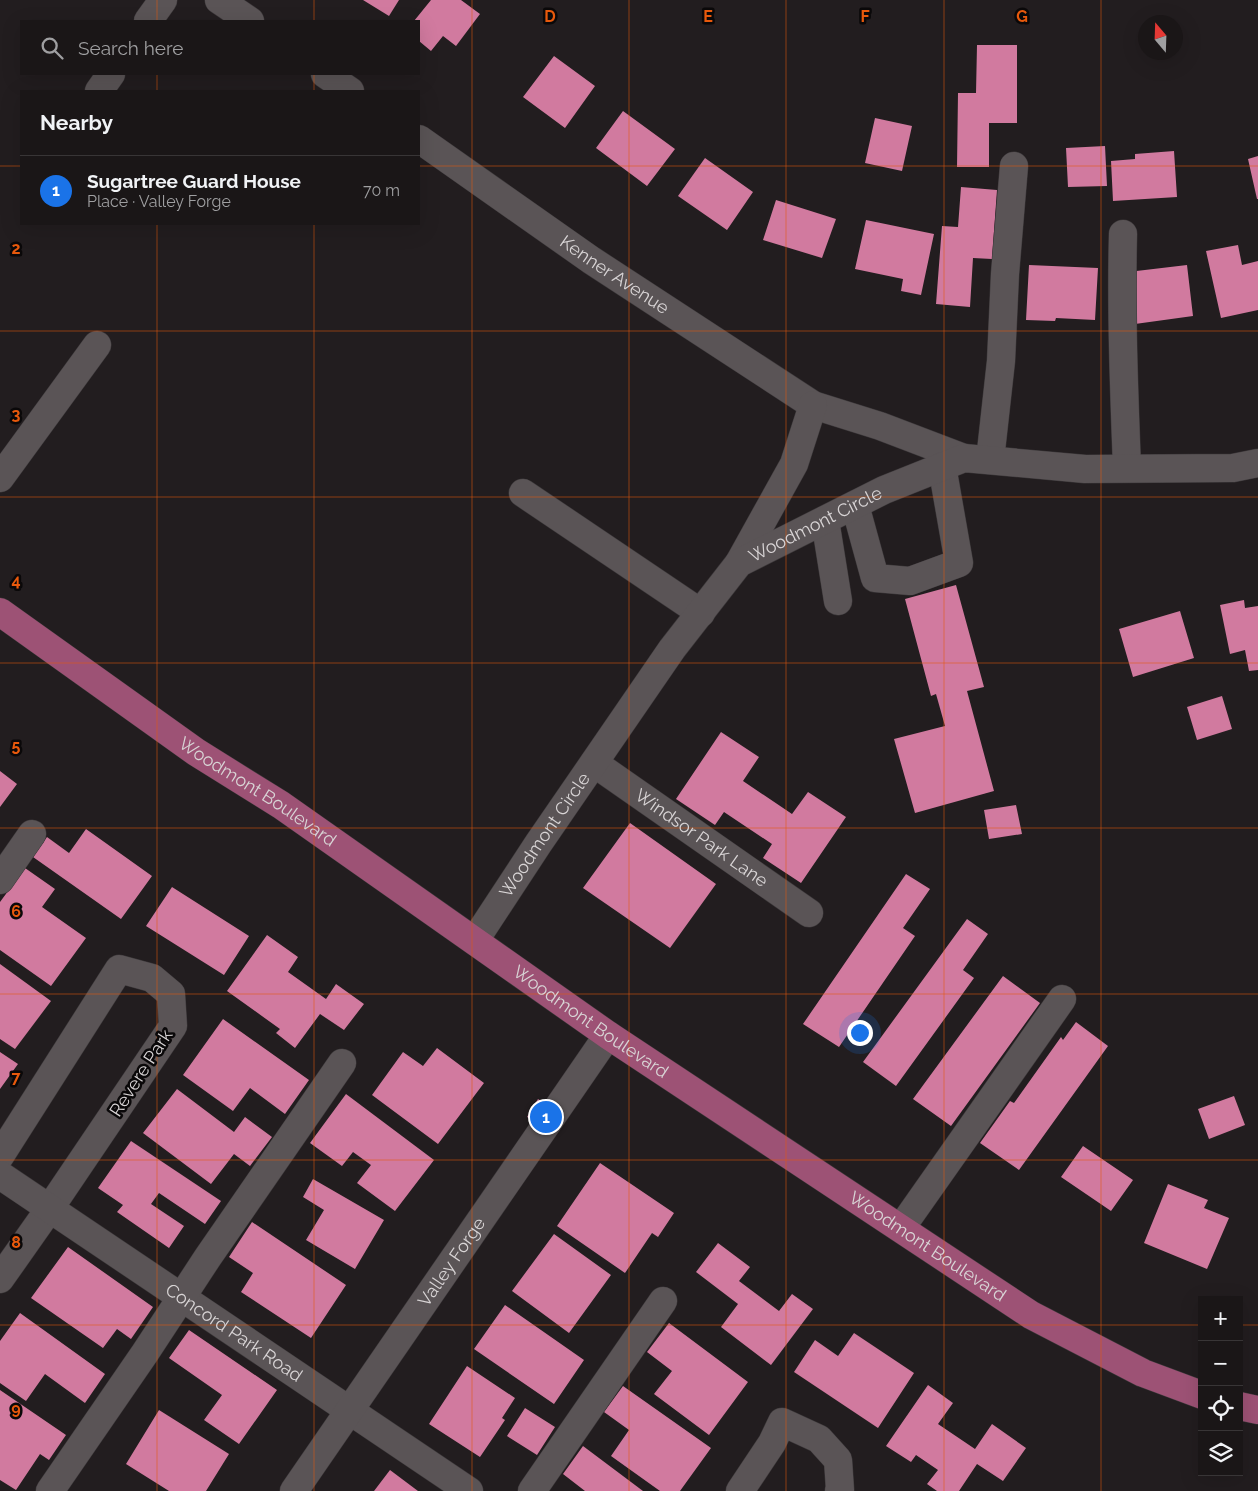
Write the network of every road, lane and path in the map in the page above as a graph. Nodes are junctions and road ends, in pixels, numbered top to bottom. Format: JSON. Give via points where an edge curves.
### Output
{"nodes":[{"id":1,"x":163,"y":0,"type":"edge"},
{"id":2,"x":219,"y":0,"type":"edge"},
{"id":3,"x":149,"y":20,"type":"edge"},
{"id":4,"x":249,"y":20,"type":"edge"},
{"id":5,"x":110,"y":75,"type":"edge"},
{"id":6,"x":326,"y":75,"type":"edge"},
{"id":7,"x":100,"y":90,"type":"edge"},
{"id":8,"x":349,"y":90,"type":"edge"},
{"id":9,"x":420,"y":141,"type":"edge"},
{"id":10,"x":1014,"y":166,"type":"dead end"},
{"id":11,"x":1123,"y":234,"type":"dead end"},
{"id":12,"x":97,"y":345,"type":"dead end"},
{"id":13,"x":813,"y":405,"type":"junction"},
{"id":14,"x":965,"y":461,"type":"junction"},
{"id":15,"x":1258,"y":463,"type":"edge"},
{"id":16,"x":1127,"y":468,"type":"junction"},
{"id":17,"x":0,"y":478,"type":"edge"},
{"id":18,"x":523,"y":493,"type":"dead end"},
{"id":19,"x":855,"y":505,"type":"junction"},
{"id":20,"x":825,"y":520,"type":"junction"},
{"id":21,"x":739,"y":563,"type":"junction"},
{"id":22,"x":838,"y":601,"type":"dead end"},
{"id":23,"x":0,"y":612,"type":"edge"},
{"id":24,"x":701,"y":612,"type":"junction"},
{"id":25,"x":594,"y":763,"type":"junction"},
{"id":26,"x":32,"y":834,"type":"dead end"},
{"id":27,"x":0,"y":880,"type":"edge"},
{"id":28,"x":809,"y":913,"type":"dead end"},
{"id":29,"x":474,"y":940,"type":"junction"},
{"id":30,"x":1062,"y":999,"type":"dead end"},
{"id":31,"x":608,"y":1035,"type":"junction"},
{"id":32,"x":342,"y":1063,"type":"dead end"},
{"id":33,"x":0,"y":1156,"type":"edge"},
{"id":34,"x":0,"y":1175,"type":"edge"},
{"id":35,"x":50,"y":1208,"type":"junction"},
{"id":36,"x":900,"y":1228,"type":"junction"},
{"id":37,"x":0,"y":1279,"type":"edge"},
{"id":38,"x":182,"y":1297,"type":"junction"},
{"id":39,"x":663,"y":1301,"type":"dead end"},
{"id":40,"x":1198,"y":1394,"type":"edge"},
{"id":41,"x":1243,"y":1407,"type":"edge"},
{"id":42,"x":350,"y":1410,"type":"junction"},
{"id":43,"x":1258,"y":1410,"type":"edge"},
{"id":44,"x":50,"y":1491,"type":"edge"},
{"id":45,"x":294,"y":1491,"type":"edge"},
{"id":46,"x":469,"y":1491,"type":"edge"},
{"id":47,"x":532,"y":1491,"type":"edge"},
{"id":48,"x":740,"y":1491,"type":"edge"},
{"id":49,"x":839,"y":1491,"type":"edge"}],
"edges":[{"from":1,"to":3,"type":"street"},
{"from":2,"to":4,"type":"street"},
{"from":5,"to":7,"type":"street"},
{"from":6,"to":8,"type":"street"},
{"from":9,"to":13,"type":"street","name":"Kenner Avenue","via":[[591,260]]},
{"from":10,"to":14,"type":"street","via":[[1001,361]]},
{"from":11,"to":16,"type":"street"},
{"from":12,"to":17,"type":"street"},
{"from":13,"to":14,"type":"street","name":"Kenner Avenue","via":[[880,426]]},
{"from":13,"to":21,"type":"street","via":[[794,464]]},
{"from":14,"to":16,"type":"street","name":"Woodmont Circle","via":[[1086,469]]},
{"from":14,"to":19,"type":"street","name":"Woodmont Circle","via":[[884,490]]},
{"from":14,"to":19,"type":"street","via":[[959,563],[910,581],[875,578]]},
{"from":15,"to":16,"type":"street","name":"Woodmont Circle","via":[[1233,468]]},
{"from":18,"to":24,"type":"street"},
{"from":19,"to":20,"type":"street","name":"Woodmont Circle"},
{"from":20,"to":21,"type":"street","name":"Woodmont Circle"},
{"from":20,"to":22,"type":"street"},
{"from":21,"to":24,"type":"street","name":"Woodmont Circle"},
{"from":23,"to":29,"type":"main road","name":"Woodmont Boulevard","via":[[196,752],[280,804]]},
{"from":24,"to":25,"type":"street","name":"Woodmont Circle"},
{"from":25,"to":28,"type":"street","name":"Windsor Park Lane"},
{"from":25,"to":29,"type":"street","name":"Woodmont Circle"},
{"from":26,"to":27,"type":"street"},
{"from":29,"to":31,"type":"main road","name":"Woodmont Boulevard"},
{"from":30,"to":36,"type":"street"},
{"from":31,"to":36,"type":"main road","name":"Woodmont Boulevard"},
{"from":31,"to":42,"type":"street","name":"Valley Forge"},
{"from":32,"to":38,"type":"street"},
{"from":33,"to":35,"type":"street","name":"Revere Park","via":[[119,969],[152,978],[171,994],[173,1026]]},
{"from":34,"to":35,"type":"street","name":"Concord Park Road"},
{"from":35,"to":37,"type":"street","name":"Revere Park"},
{"from":35,"to":38,"type":"street","name":"Concord Park Road"},
{"from":36,"to":40,"type":"main road","name":"Woodmont Boulevard","via":[[1031,1315],[1143,1373]]},
{"from":38,"to":42,"type":"street","name":"Concord Park Road"},
{"from":38,"to":44,"type":"street"},
{"from":39,"to":47,"type":"street"},
{"from":41,"to":43,"type":"main road"},
{"from":42,"to":45,"type":"street","name":"Valley Forge"},
{"from":42,"to":46,"type":"street","name":"Concord Park Road"},
{"from":48,"to":49,"type":"street","via":[[782,1422],[819,1439],[838,1460]]}]}
